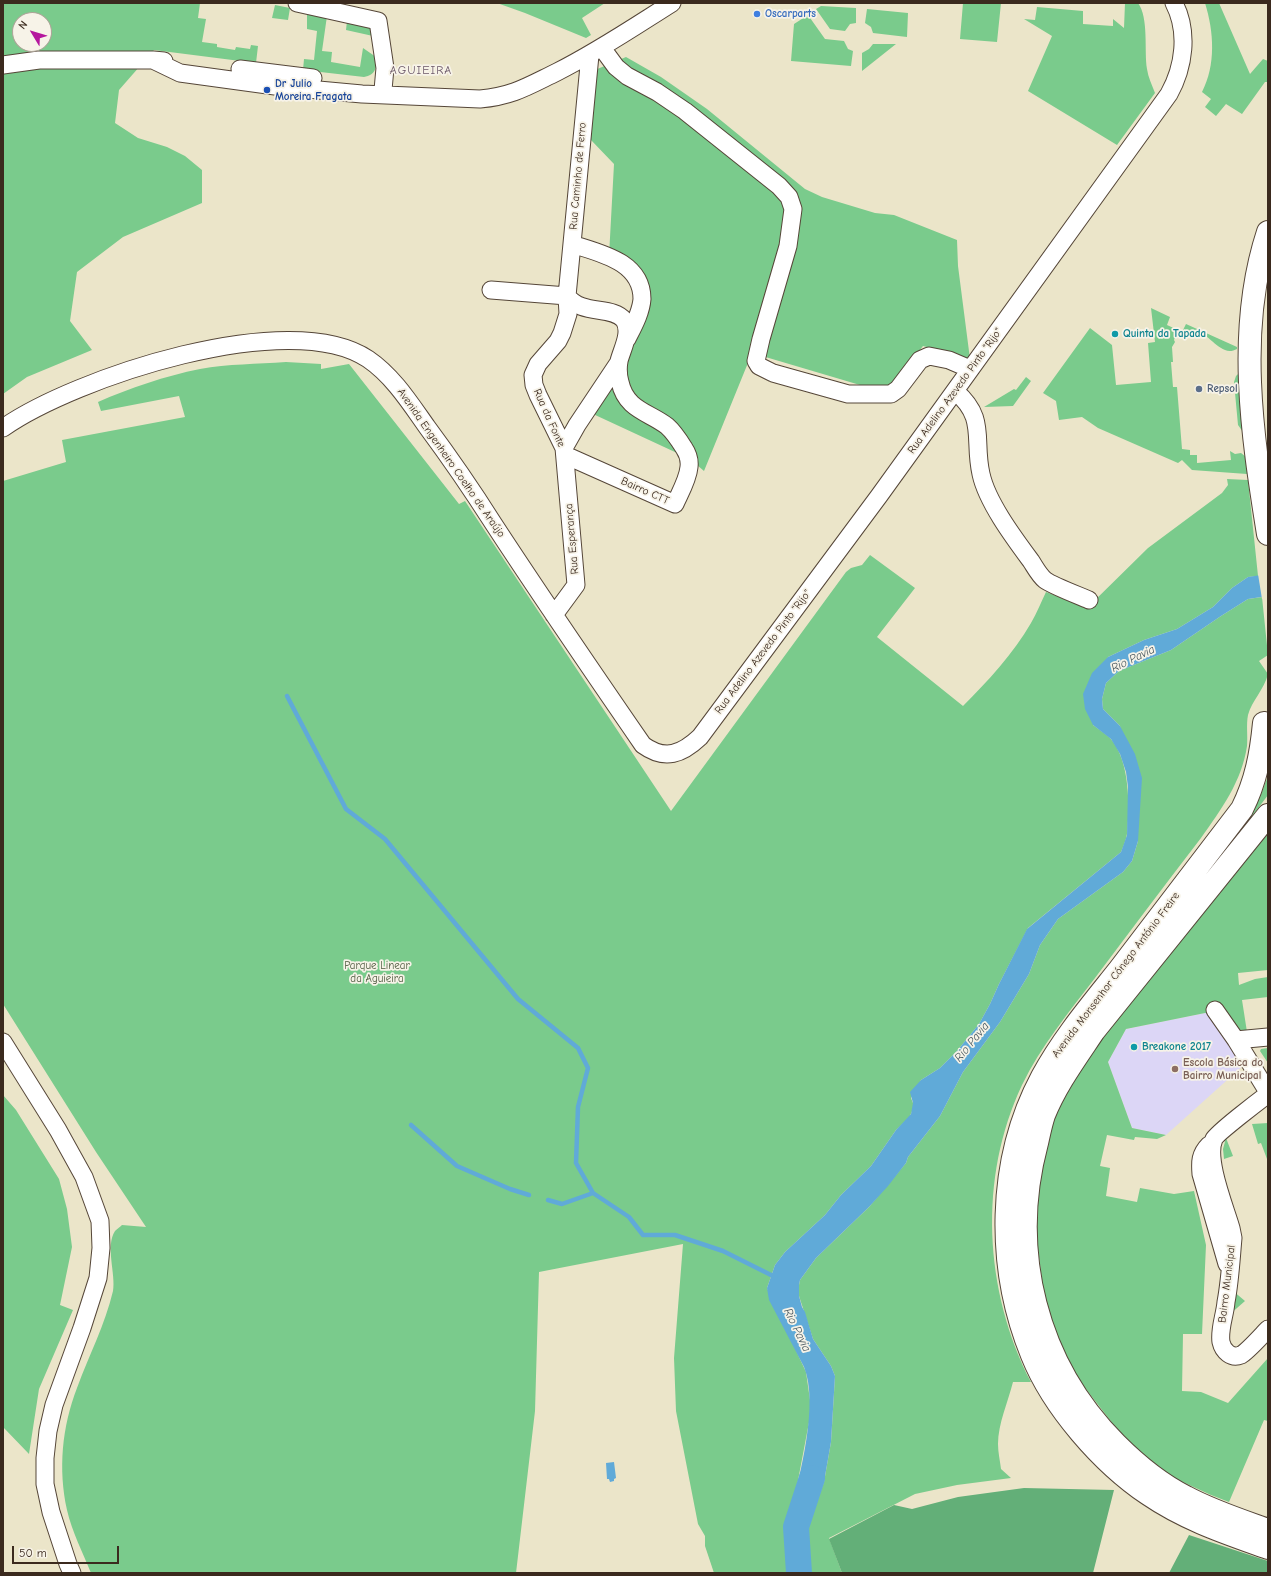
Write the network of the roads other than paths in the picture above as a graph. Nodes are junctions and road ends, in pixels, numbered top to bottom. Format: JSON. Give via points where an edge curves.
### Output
{"nodes":[{"id":1,"x":297,"y":3,"type":"edge"},
{"id":2,"x":672,"y":3,"type":"edge"},
{"id":3,"x":1174,"y":3,"type":"edge"},
{"id":4,"x":596,"y":52,"type":"junction"},
{"id":5,"x":153,"y":60,"type":"junction"},
{"id":6,"x":3,"y":65,"type":"edge"},
{"id":7,"x":383,"y":90,"type":"junction"},
{"id":8,"x":415,"y":96,"type":"junction"},
{"id":9,"x":1268,"y":232,"type":"edge"},
{"id":10,"x":572,"y":244,"type":"junction"},
{"id":11,"x":1268,"y":286,"type":"edge"},
{"id":12,"x":492,"y":290,"type":"dead end"},
{"id":13,"x":567,"y":296,"type":"junction"},
{"id":14,"x":625,"y":343,"type":"junction"},
{"id":15,"x":619,"y":362,"type":"junction"},
{"id":16,"x":970,"y":369,"type":"junction"},
{"id":17,"x":955,"y":391,"type":"junction"},
{"id":18,"x":3,"y":428,"type":"edge"},
{"id":19,"x":1268,"y":434,"type":"edge"},
{"id":20,"x":564,"y":451,"type":"junction"},
{"id":21,"x":1268,"y":534,"type":"edge"},
{"id":22,"x":1089,"y":600,"type":"dead end"},
{"id":23,"x":554,"y":615,"type":"junction"},
{"id":24,"x":1266,"y":718,"type":"edge"},
{"id":25,"x":1268,"y":747,"type":"edge"},
{"id":26,"x":674,"y":753,"type":"joint"},
{"id":27,"x":1268,"y":814,"type":"edge"},
{"id":28,"x":1215,"y":1010,"type":"dead end"},
{"id":29,"x":1268,"y":1038,"type":"edge"},
{"id":30,"x":1236,"y":1040,"type":"junction"},
{"id":31,"x":3,"y":1042,"type":"edge"},
{"id":32,"x":1268,"y":1093,"type":"edge"},
{"id":33,"x":1268,"y":1329,"type":"edge"},
{"id":34,"x":1268,"y":1530,"type":"edge"},
{"id":35,"x":1268,"y":1548,"type":"edge"},
{"id":36,"x":72,"y":1573,"type":"edge"}],
"edges":[{"from":1,"to":7,"type":"street","via":[[378,20],[385,68]]},
{"from":2,"to":4,"type":"street"},
{"from":3,"to":16,"type":"street","name":"Rua Adelino Azevedo Pinto \"Rijo\"","via":[[1182,25],[1183,46],[1180,71],[1169,94]]},
{"from":4,"to":8,"type":"street","via":[[517,92],[499,97],[480,99]]},
{"from":4,"to":10,"type":"street","name":"Rua Caminho de Ferro"},
{"from":4,"to":16,"type":"street","via":[[622,72],[685,111],[779,186],[789,197],[793,210],[788,246],[761,339],[756,361],[759,366],[773,373],[848,394],[891,394],[898,389],[920,360],[929,356],[949,360]]},
{"from":5,"to":6,"type":"street","via":[[39,60]]},
{"from":5,"to":7,"type":"street","via":[[286,75]]},
{"from":5,"to":8,"type":"street","via":[[180,73],[356,94]]},
{"from":7,"to":8,"type":"street"},
{"from":9,"to":21,"type":"main road","via":[[1252,302],[1250,346],[1256,452]]},
{"from":10,"to":13,"type":"street","name":"Rua Caminho de Ferro"},
{"from":10,"to":14,"type":"street","name":"Bairro CTT","via":[[615,259],[635,276],[642,298]]},
{"from":11,"to":19,"type":"main road","via":[[1263,374]]},
{"from":12,"to":13,"type":"street"},
{"from":13,"to":14,"type":"street","name":"Bairro CTT","via":[[575,304],[620,316],[627,330]]},
{"from":13,"to":20,"type":"street","name":"Rua da Fonte","via":[[568,314],[562,333],[538,364],[533,375],[538,395]]},
{"from":14,"to":15,"type":"street","name":"Bairro CTT"},
{"from":15,"to":20,"type":"street","name":"Bairro CTT","via":[[577,425]]},
{"from":15,"to":20,"type":"street","name":"Bairro CTT","via":[[620,382],[628,399],[642,412],[673,432],[690,459],[689,469],[675,504]]},
{"from":16,"to":17,"type":"street","name":"Rua Adelino Azevedo Pinto \"Rijo\""},
{"from":17,"to":22,"type":"street","via":[[970,406],[976,419],[981,475],[1006,526],[1045,581]]},
{"from":17,"to":26,"type":"street","name":"Rua Adelino Azevedo Pinto \"Rijo\"","via":[[700,737],[688,748]]},
{"from":18,"to":23,"type":"street","name":"Avenida Engenheiro Coelho de Araújo","via":[[56,398],[116,374],[219,347],[268,341],[308,341],[344,347],[367,359],[397,386],[454,464]]},
{"from":20,"to":23,"type":"street","name":"Rua Esperança","via":[[576,584]]},
{"from":23,"to":26,"type":"street","name":"Avenida Engenheiro Coelho de Araújo","via":[[643,745],[661,754]]},
{"from":24,"to":25,"type":"main road","via":[[1263,732]]},
{"from":24,"to":35,"type":"main road","name":"Avenida Monsenhor Cónego António Freire","via":[[1258,768],[1242,809],[1073,1029],[1042,1076],[1022,1123],[1013,1157],[1006,1224],[1007,1258],[1024,1333],[1043,1377],[1066,1413],[1108,1462],[1147,1494],[1196,1522]]},
{"from":27,"to":34,"type":"main road","name":"Avenida Monsenhor Cónego António Freire","via":[[1094,1031],[1065,1074],[1044,1116],[1032,1161],[1025,1220],[1030,1276],[1040,1320],[1058,1366],[1087,1411],[1129,1458],[1158,1480],[1185,1497],[1215,1511]]},
{"from":28,"to":30,"type":"street","name":"Bairro Municipal"},
{"from":29,"to":30,"type":"street"},
{"from":30,"to":32,"type":"street","name":"Bairro Municipal"},
{"from":31,"to":36,"type":"street","via":[[84,1177],[100,1221],[98,1278],[54,1405],[45,1458],[45,1484],[51,1512]]},
{"from":32,"to":33,"type":"street","name":"Bairro Municipal","via":[[1214,1138],[1212,1150],[1212,1162],[1233,1238],[1221,1332],[1224,1350],[1234,1356],[1241,1354]]}]}
